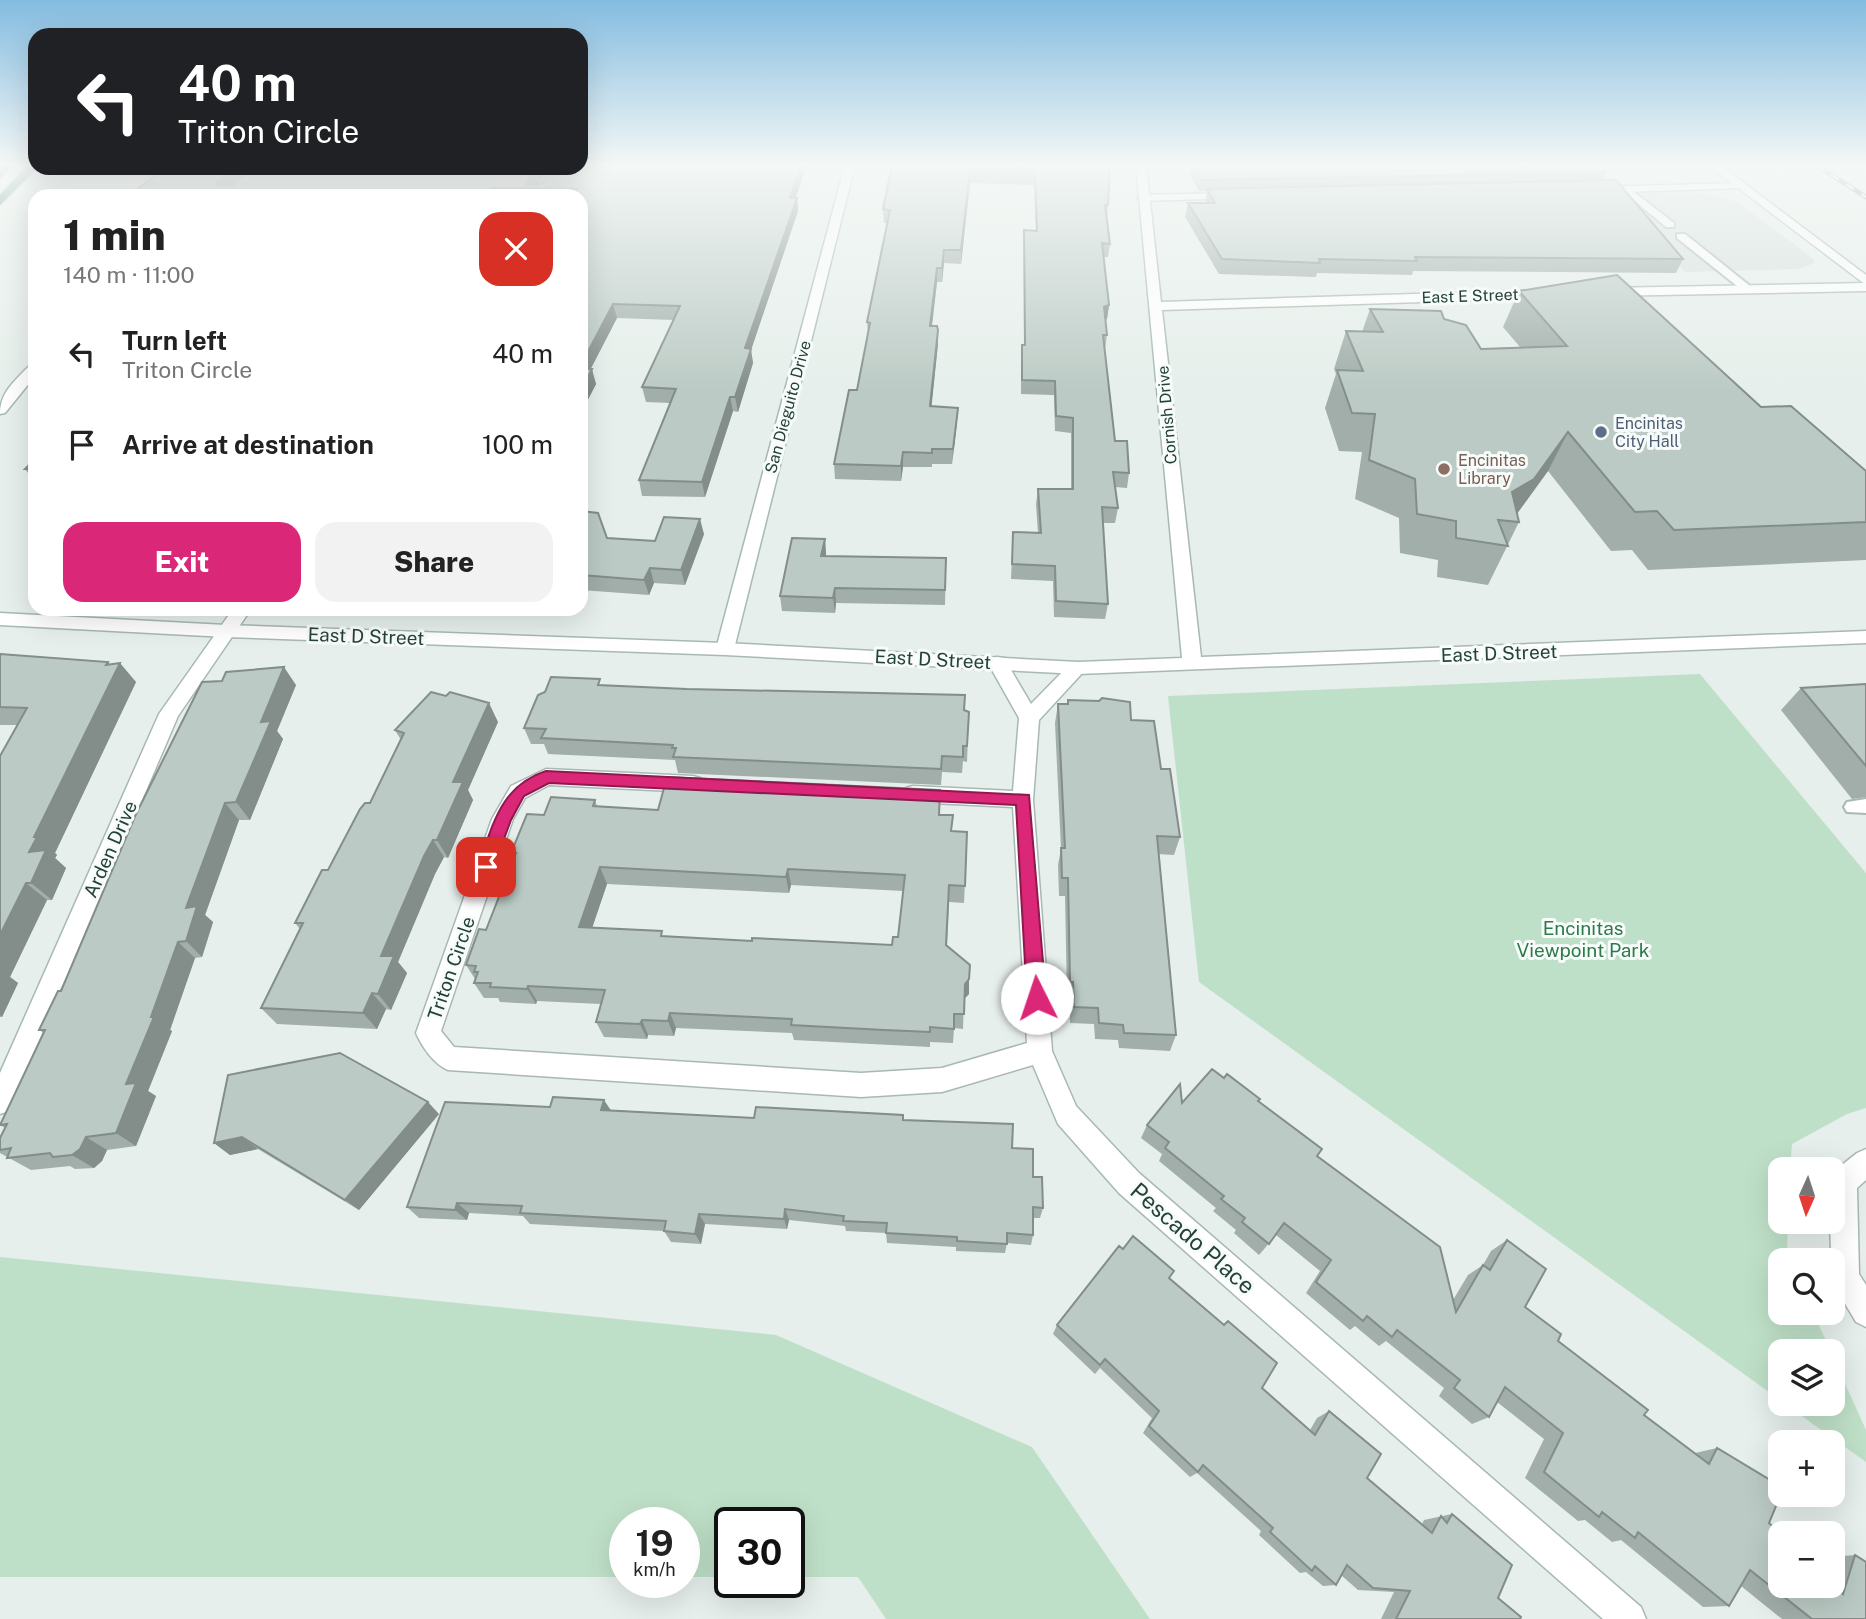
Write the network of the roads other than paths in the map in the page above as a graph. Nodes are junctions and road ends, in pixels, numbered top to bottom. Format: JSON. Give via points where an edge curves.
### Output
{"nodes":[{"id":1,"x":830,"y":241,"type":"edge"},
{"id":2,"x":1149,"y":241,"type":"edge"},
{"id":3,"x":1687,"y":241,"type":"edge"},
{"id":4,"x":1810,"y":241,"type":"edge"},
{"id":5,"x":1866,"y":284,"type":"edge"},
{"id":6,"x":1746,"y":288,"type":"junction"},
{"id":7,"x":1566,"y":293,"type":"edge"},
{"id":8,"x":1593,"y":293,"type":"edge"},
{"id":9,"x":1157,"y":306,"type":"junction"},
{"id":10,"x":28,"y":375,"type":"edge"},
{"id":11,"x":0,"y":410,"type":"edge"},
{"id":12,"x":237,"y":616,"type":"edge"},
{"id":13,"x":0,"y":619,"type":"edge"},
{"id":14,"x":226,"y":631,"type":"junction"},
{"id":15,"x":1866,"y":637,"type":"edge"},
{"id":16,"x":725,"y":649,"type":"junction"},
{"id":17,"x":997,"y":663,"type":"junction"},
{"id":18,"x":1192,"y":664,"type":"junction"},
{"id":19,"x":1078,"y":668,"type":"junction"},
{"id":20,"x":1029,"y":718,"type":"junction"},
{"id":21,"x":710,"y":785,"type":"edge"},
{"id":22,"x":887,"y":793,"type":"edge"},
{"id":23,"x":1023,"y":800,"type":"junction"},
{"id":24,"x":1040,"y":1052,"type":"junction"},
{"id":25,"x":0,"y":1101,"type":"edge"},
{"id":26,"x":1866,"y":1162,"type":"edge"},
{"id":27,"x":1866,"y":1312,"type":"edge"},
{"id":28,"x":1629,"y":1619,"type":"edge"}],
"edges":[{"from":1,"to":16,"type":"street","name":"San Dieguito Drive"},
{"from":2,"to":9,"type":"street","name":"Cornish Drive"},
{"from":3,"to":6,"type":"lane"},
{"from":4,"to":5,"type":"street"},
{"from":5,"to":6,"type":"street"},
{"from":6,"to":8,"type":"street"},
{"from":7,"to":9,"type":"street","name":"East E Street"},
{"from":9,"to":18,"type":"street","name":"Cornish Drive"},
{"from":10,"to":11,"type":"street"},
{"from":12,"to":14,"type":"street","name":"Arden Drive"},
{"from":13,"to":14,"type":"street","name":"East D Street"},
{"from":14,"to":16,"type":"street","name":"East D Street"},
{"from":14,"to":25,"type":"street","name":"Arden Drive","via":[[169,714]]},
{"from":15,"to":18,"type":"street","name":"East D Street"},
{"from":16,"to":17,"type":"street","name":"East D Street"},
{"from":17,"to":19,"type":"street","name":"East D Street"},
{"from":17,"to":20,"type":"street"},
{"from":18,"to":19,"type":"street","name":"East D Street"},
{"from":19,"to":20,"type":"street"},
{"from":20,"to":23,"type":"street","name":"Pescado Place"},
{"from":21,"to":24,"type":"street","name":"Triton Circle","via":[[546,777],[518,792],[503,819],[428,1033],[448,1058],[861,1084],[942,1080]]},
{"from":22,"to":23,"type":"street"},
{"from":23,"to":24,"type":"street","name":"Pescado Place"},
{"from":24,"to":28,"type":"street","name":"Pescado Place","via":[[1067,1115],[1129,1183]]},
{"from":26,"to":27,"type":"street","via":[[1843,1182],[1845,1278]]}]}
